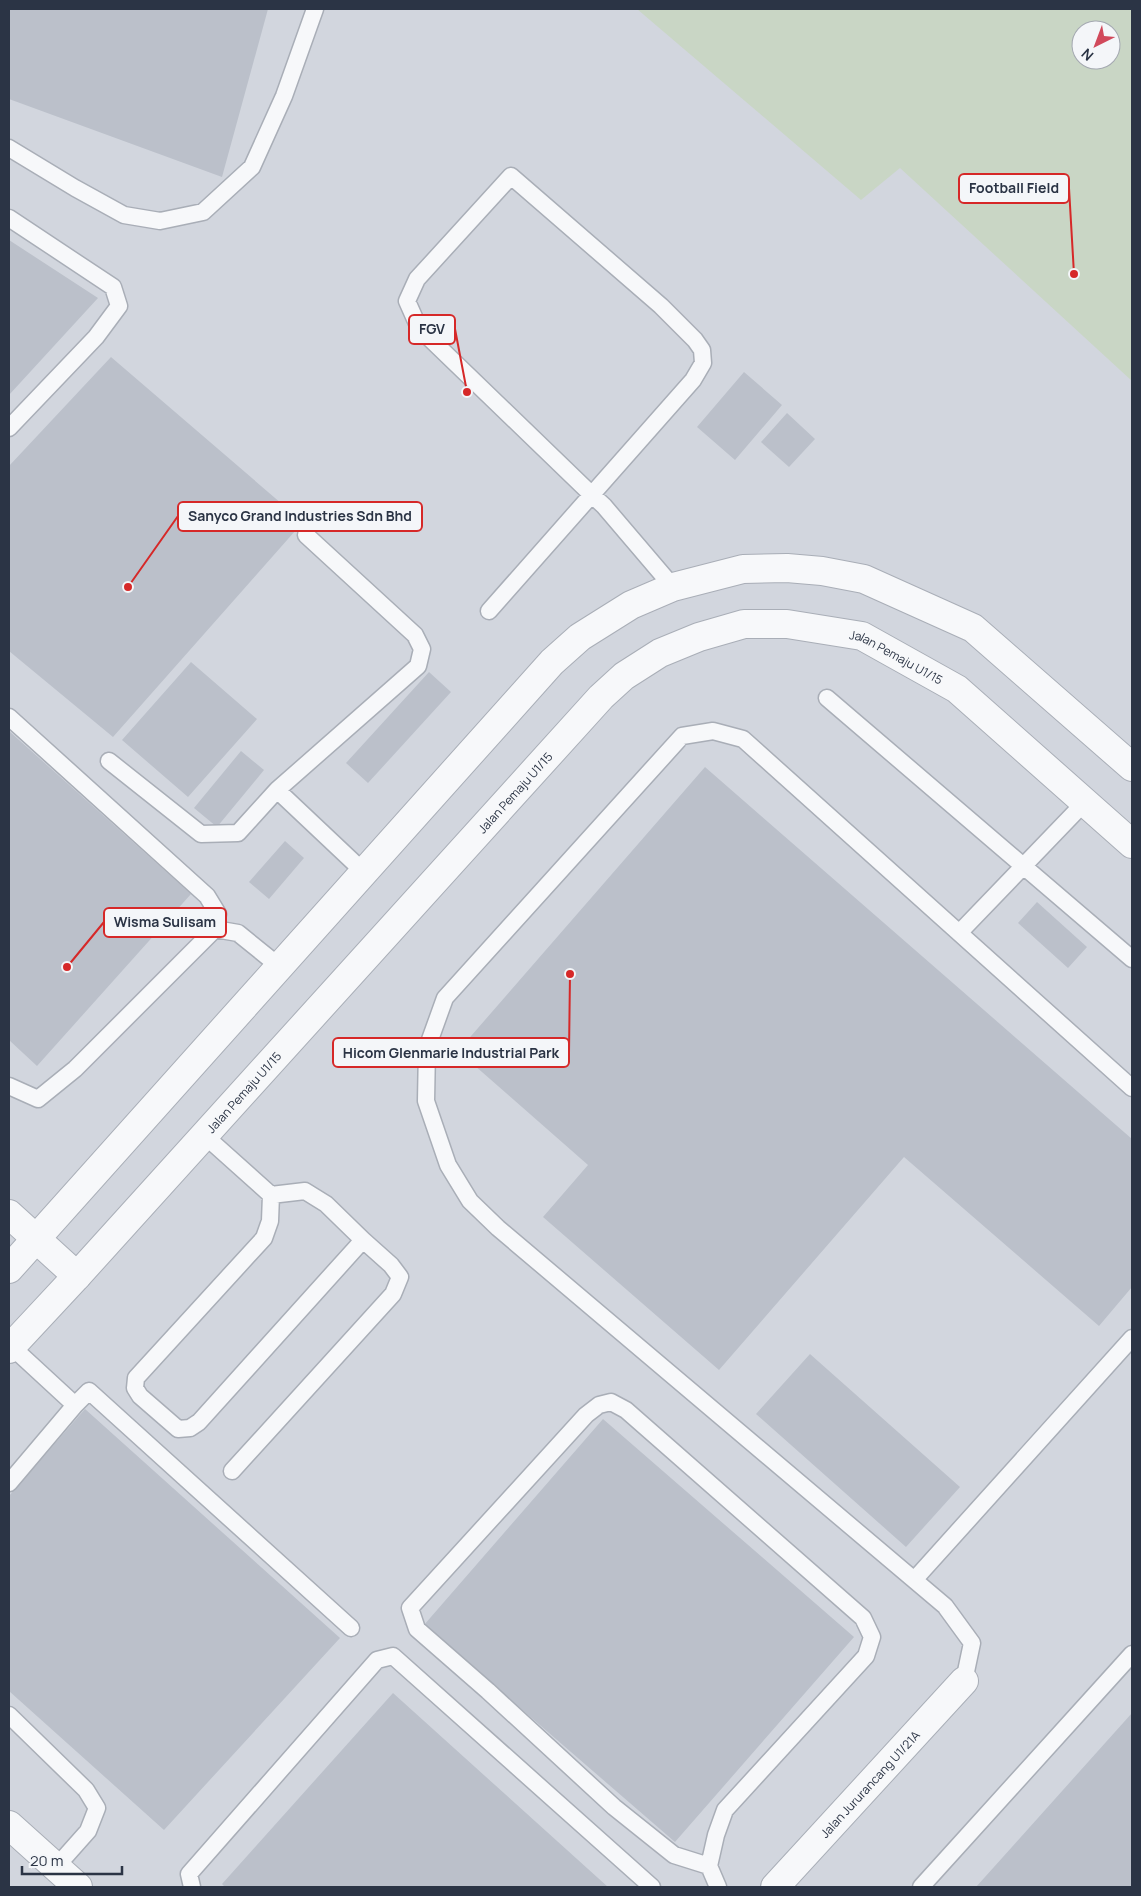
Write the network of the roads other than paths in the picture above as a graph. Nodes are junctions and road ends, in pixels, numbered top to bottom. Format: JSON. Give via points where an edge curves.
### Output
{"nodes":[{"id":1,"x":315,"y":9,"type":"edge"},
{"id":2,"x":9,"y":148,"type":"edge"},
{"id":3,"x":9,"y":218,"type":"edge"},
{"id":4,"x":9,"y":428,"type":"edge"},
{"id":5,"x":592,"y":494,"type":"junction"},
{"id":6,"x":306,"y":535,"type":"dead end"},
{"id":7,"x":674,"y":587,"type":"junction"},
{"id":8,"x":489,"y":611,"type":"dead end"},
{"id":9,"x":827,"y":698,"type":"dead end"},
{"id":10,"x":9,"y":717,"type":"edge"},
{"id":11,"x":109,"y":761,"type":"dead end"},
{"id":12,"x":1132,"y":767,"type":"edge"},
{"id":13,"x":277,"y":790,"type":"junction"},
{"id":14,"x":1085,"y":802,"type":"junction"},
{"id":15,"x":1132,"y":844,"type":"edge"},
{"id":16,"x":1024,"y":866,"type":"junction"},
{"id":17,"x":365,"y":873,"type":"junction"},
{"id":18,"x":215,"y":930,"type":"junction"},
{"id":19,"x":960,"y":932,"type":"junction"},
{"id":20,"x":1132,"y":959,"type":"edge"},
{"id":21,"x":280,"y":967,"type":"junction"},
{"id":22,"x":9,"y":1086,"type":"edge"},
{"id":23,"x":1132,"y":1088,"type":"edge"},
{"id":24,"x":204,"y":1135,"type":"junction"},
{"id":25,"x":271,"y":1195,"type":"junction"},
{"id":26,"x":9,"y":1214,"type":"edge"},
{"id":27,"x":36,"y":1239,"type":"junction"},
{"id":28,"x":362,"y":1240,"type":"junction"},
{"id":29,"x":9,"y":1269,"type":"edge"},
{"id":30,"x":77,"y":1276,"type":"junction"},
{"id":31,"x":1132,"y":1338,"type":"edge"},
{"id":32,"x":10,"y":1348,"type":"edge"},
{"id":33,"x":75,"y":1405,"type":"junction"},
{"id":34,"x":232,"y":1471,"type":"dead end"},
{"id":35,"x":9,"y":1483,"type":"edge"},
{"id":36,"x":915,"y":1579,"type":"junction"},
{"id":37,"x":351,"y":1628,"type":"dead end"},
{"id":38,"x":1132,"y":1654,"type":"edge"},
{"id":39,"x":964,"y":1681,"type":"joint"},
{"id":40,"x":9,"y":1715,"type":"edge"},
{"id":41,"x":9,"y":1825,"type":"edge"},
{"id":42,"x":709,"y":1866,"type":"junction"},
{"id":43,"x":56,"y":1867,"type":"junction"},
{"id":44,"x":78,"y":1887,"type":"edge"},
{"id":45,"x":192,"y":1887,"type":"edge"},
{"id":46,"x":652,"y":1887,"type":"edge"},
{"id":47,"x":718,"y":1887,"type":"edge"},
{"id":48,"x":775,"y":1887,"type":"edge"},
{"id":49,"x":921,"y":1887,"type":"edge"}],
"edges":[{"from":1,"to":2,"type":"lane","via":[[284,96],[252,168],[203,212],[160,221],[124,215]]},
{"from":3,"to":4,"type":"lane","via":[[113,287],[118,306],[96,337]]},
{"from":5,"to":5,"type":"lane","via":[[419,328],[407,301],[417,279],[511,176],[661,306],[702,350],[703,363],[693,380]]},
{"from":5,"to":7,"type":"lane"},
{"from":5,"to":8,"type":"lane"},
{"from":6,"to":13,"type":"lane","via":[[415,635],[422,648],[418,666]]},
{"from":7,"to":12,"type":"street","via":[[744,569],[822,571],[864,580],[973,628]]},
{"from":7,"to":17,"type":"street","via":[[616,614],[580,637],[552,662]]},
{"from":9,"to":16,"type":"lane"},
{"from":10,"to":18,"type":"lane","via":[[208,896],[218,914]]},
{"from":11,"to":13,"type":"lane","via":[[201,834],[238,833]]},
{"from":13,"to":17,"type":"lane"},
{"from":14,"to":15,"type":"street","name":"Jalan Pemaju U1/15"},
{"from":14,"to":16,"type":"lane"},
{"from":14,"to":24,"type":"street","name":"Jalan Pemaju U1/15","via":[[957,689],[862,636],[787,624],[744,624],[699,638],[660,653],[624,676],[601,696]]},
{"from":16,"to":19,"type":"lane"},
{"from":16,"to":20,"type":"lane"},
{"from":17,"to":21,"type":"street"},
{"from":18,"to":21,"type":"lane","via":[[238,933]]},
{"from":18,"to":22,"type":"lane","via":[[75,1069],[38,1099]]},
{"from":19,"to":23,"type":"lane"},
{"from":19,"to":36,"type":"lane","via":[[743,739],[713,730],[682,736],[445,998],[427,1048],[426,1101],[448,1165],[470,1201]]},
{"from":21,"to":27,"type":"street"},
{"from":24,"to":25,"type":"lane"},
{"from":24,"to":30,"type":"street","name":"Jalan Pemaju U1/15"},
{"from":25,"to":28,"type":"lane","via":[[305,1191],[326,1204]]},
{"from":25,"to":28,"type":"lane","via":[[270,1221],[264,1238],[136,1378],[135,1388],[140,1396],[178,1429],[190,1428],[199,1422]]},
{"from":26,"to":27,"type":"street"},
{"from":27,"to":29,"type":"street"},
{"from":27,"to":30,"type":"street"},
{"from":28,"to":34,"type":"lane","via":[[400,1277],[393,1294]]},
{"from":30,"to":32,"type":"street","name":"Jalan Pemaju U1/15"},
{"from":31,"to":36,"type":"lane"},
{"from":32,"to":33,"type":"lane"},
{"from":33,"to":35,"type":"lane"},
{"from":33,"to":37,"type":"lane","via":[[89,1391]]},
{"from":36,"to":39,"type":"lane","via":[[945,1606],[972,1643]]},
{"from":38,"to":49,"type":"lane"},
{"from":39,"to":48,"type":"street","name":"Jalan Jururancang U1/21A"},
{"from":40,"to":43,"type":"lane","via":[[86,1790],[97,1808],[88,1831]]},
{"from":41,"to":43,"type":"street"},
{"from":42,"to":42,"type":"lane","via":[[674,1855],[614,1807],[416,1629],[410,1608],[586,1415],[599,1405],[611,1402],[626,1410],[863,1618],[872,1637],[866,1656],[725,1810]]},
{"from":42,"to":47,"type":"lane"},
{"from":43,"to":44,"type":"street"},
{"from":45,"to":46,"type":"lane","via":[[189,1874],[377,1660],[392,1656]]}]}
